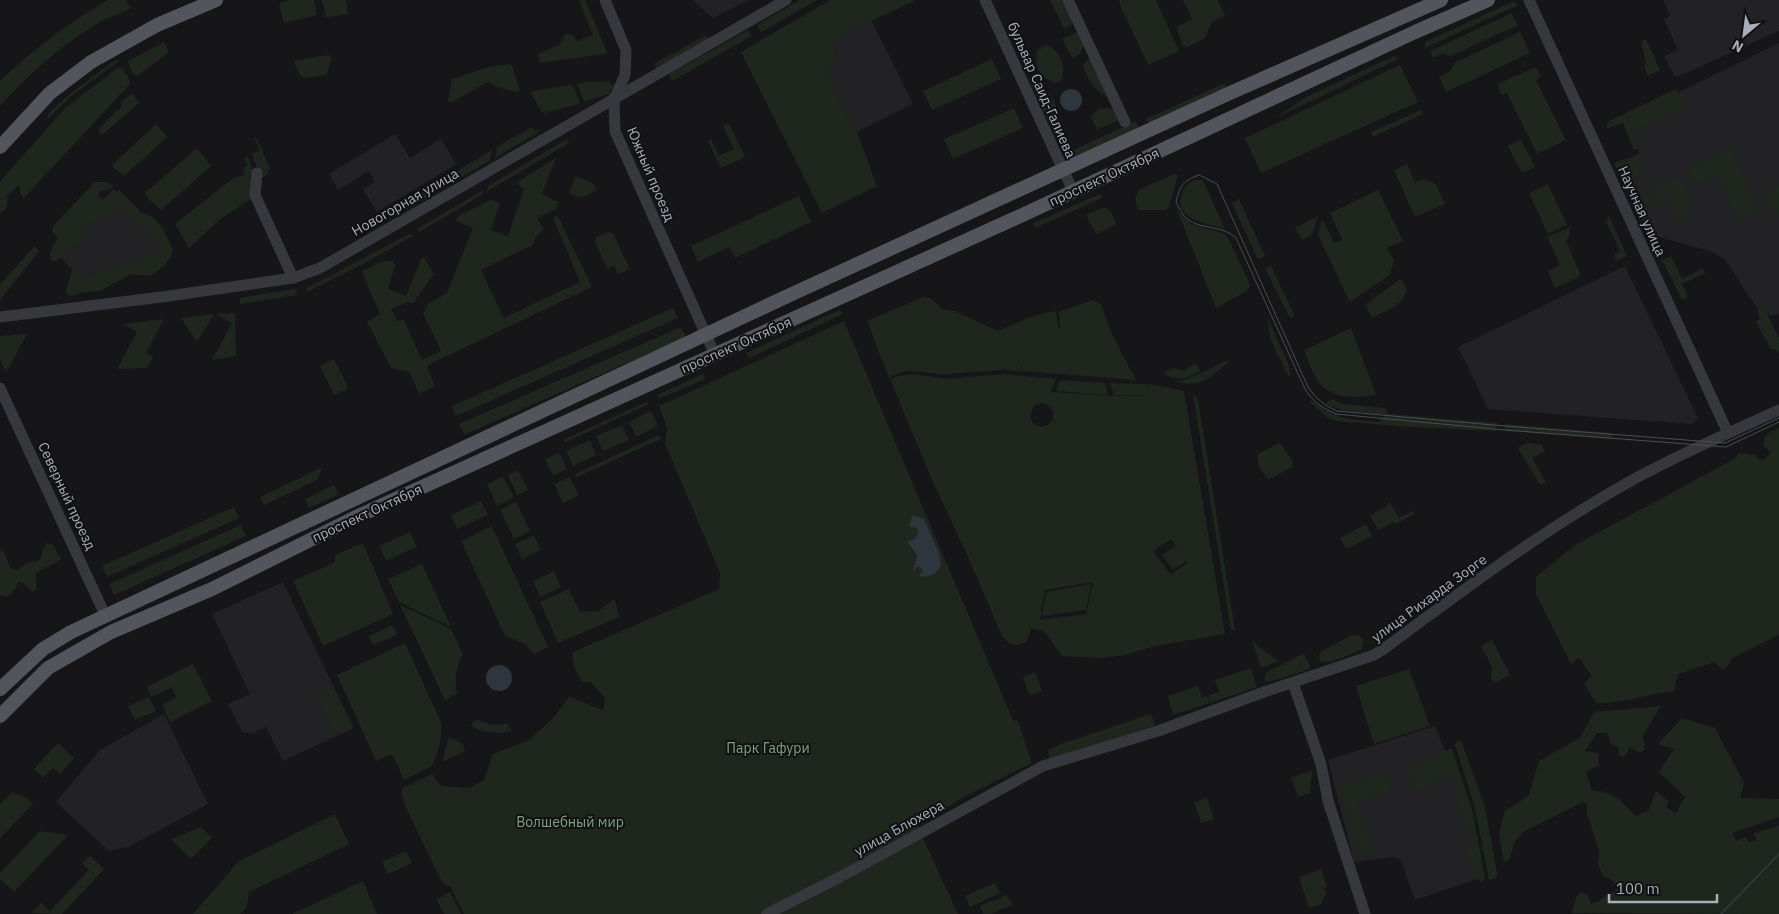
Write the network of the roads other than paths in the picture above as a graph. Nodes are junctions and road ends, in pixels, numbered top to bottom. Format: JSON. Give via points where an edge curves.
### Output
{"nodes":[{"id":1,"x":216,"y":0,"type":"edge"},
{"id":2,"x":605,"y":0,"type":"edge"},
{"id":3,"x":786,"y":0,"type":"edge"},
{"id":4,"x":985,"y":0,"type":"edge"},
{"id":5,"x":1068,"y":0,"type":"edge"},
{"id":6,"x":1441,"y":0,"type":"edge"},
{"id":7,"x":1488,"y":0,"type":"edge"},
{"id":8,"x":1529,"y":0,"type":"edge"},
{"id":9,"x":1269,"y":76,"type":"junction"},
{"id":10,"x":1278,"y":96,"type":"junction"},
{"id":11,"x":614,"y":98,"type":"junction"},
{"id":12,"x":1125,"y":122,"type":"dead end"},
{"id":13,"x":1122,"y":143,"type":"junction"},
{"id":14,"x":0,"y":147,"type":"edge"},
{"id":15,"x":1132,"y":164,"type":"junction"},
{"id":16,"x":1062,"y":170,"type":"junction"},
{"id":17,"x":257,"y":173,"type":"dead end"},
{"id":18,"x":1073,"y":191,"type":"junction"},
{"id":19,"x":293,"y":278,"type":"junction"},
{"id":20,"x":792,"y":294,"type":"junction"},
{"id":21,"x":0,"y":316,"type":"edge"},
{"id":22,"x":801,"y":316,"type":"junction"},
{"id":23,"x":706,"y":335,"type":"junction"},
{"id":24,"x":715,"y":355,"type":"junction"},
{"id":25,"x":631,"y":369,"type":"junction"},
{"id":26,"x":0,"y":388,"type":"edge"},
{"id":27,"x":639,"y":389,"type":"junction"},
{"id":28,"x":1779,"y":410,"type":"edge"},
{"id":29,"x":1728,"y":433,"type":"junction"},
{"id":30,"x":106,"y":617,"type":"junction"},
{"id":31,"x":1293,"y":683,"type":"junction"},
{"id":32,"x":0,"y":689,"type":"edge"},
{"id":33,"x":0,"y":716,"type":"edge"},
{"id":34,"x":1043,"y":766,"type":"joint"},
{"id":35,"x":767,"y":914,"type":"edge"},
{"id":36,"x":1365,"y":914,"type":"edge"}],
"edges":[{"from":1,"to":14,"type":"main road","via":[[157,25],[92,62],[50,93]]},
{"from":2,"to":11,"type":"street","name":"Южный проезд","via":[[626,50],[625,75]]},
{"from":3,"to":11,"type":"street","name":"Новогорная улица"},
{"from":4,"to":16,"type":"street","name":"бульвар Саид-Галиева"},
{"from":5,"to":12,"type":"street"},
{"from":6,"to":9,"type":"main road","name":"проспект Октября"},
{"from":7,"to":10,"type":"main road","name":"проспект Октября"},
{"from":8,"to":29,"type":"street","name":"Научная улица"},
{"from":9,"to":10,"type":"main road"},
{"from":9,"to":13,"type":"main road","name":"проспект Октября"},
{"from":10,"to":15,"type":"main road","name":"проспект Октября"},
{"from":11,"to":19,"type":"street","name":"Новогорная улица","via":[[320,268]]},
{"from":11,"to":23,"type":"street","name":"Южный проезд","via":[[614,125],[618,138]]},
{"from":13,"to":15,"type":"main road"},
{"from":13,"to":16,"type":"main road","name":"проспект Октября"},
{"from":15,"to":18,"type":"main road","name":"проспект Октября"},
{"from":16,"to":18,"type":"street","name":"бульвар Саид-Галиева"},
{"from":16,"to":20,"type":"main road","name":"проспект Октября"},
{"from":17,"to":19,"type":"street","via":[[255,195]]},
{"from":18,"to":22,"type":"main road","name":"проспект Октября"},
{"from":19,"to":21,"type":"street","name":"Новогорная улица"},
{"from":20,"to":22,"type":"main road"},
{"from":20,"to":23,"type":"main road","name":"проспект Октября"},
{"from":22,"to":24,"type":"main road","name":"проспект Октября"},
{"from":23,"to":24,"type":"street","name":"Южный проезд"},
{"from":23,"to":25,"type":"main road","name":"проспект Октября"},
{"from":24,"to":27,"type":"main road","name":"проспект Октября"},
{"from":25,"to":27,"type":"main road"},
{"from":25,"to":30,"type":"main road","name":"проспект Октября"},
{"from":26,"to":30,"type":"street","name":"Северный проезд"},
{"from":27,"to":33,"type":"main road","name":"проспект Октября","via":[[111,632],[48,668]]},
{"from":28,"to":29,"type":"street","name":"улица Рихарда Зорге"},
{"from":29,"to":31,"type":"street","name":"улица Рихарда Зорге","via":[[1634,479],[1544,534],[1374,655]]},
{"from":30,"to":32,"type":"main road","name":"проспект Октября","via":[[43,649]]},
{"from":31,"to":34,"type":"street","name":"улица Рихарда Зорге","via":[[1158,731]]},
{"from":31,"to":36,"type":"street","via":[[1321,764],[1328,801]]},
{"from":34,"to":35,"type":"street","name":"улица Блюхера"}]}
